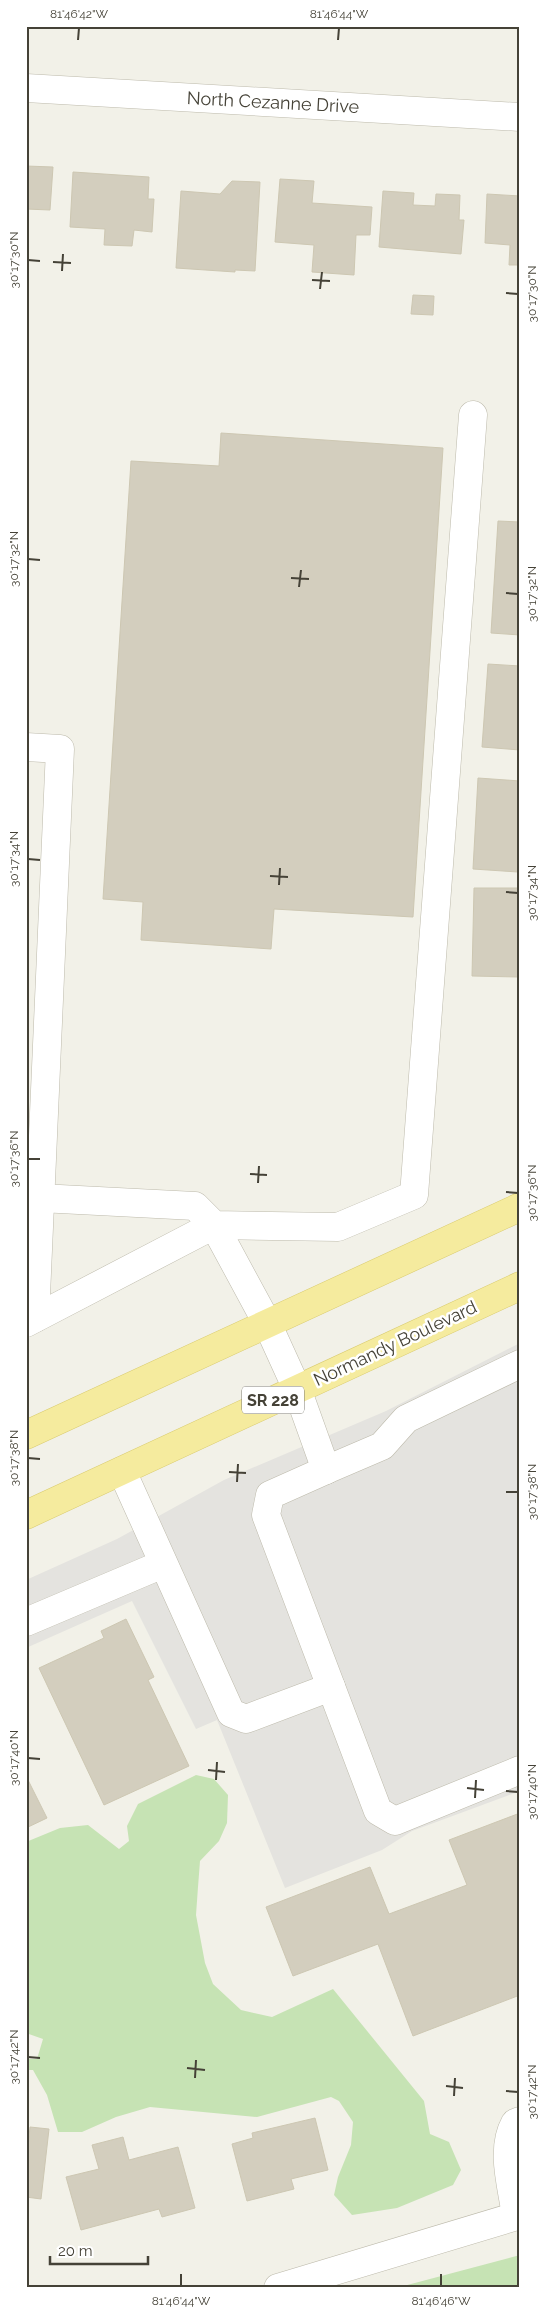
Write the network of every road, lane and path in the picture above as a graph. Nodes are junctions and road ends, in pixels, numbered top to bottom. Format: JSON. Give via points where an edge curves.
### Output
{"nodes":[{"id":1,"x":26,"y":88,"type":"edge"},
{"id":2,"x":520,"y":116,"type":"edge"},
{"id":3,"x":474,"y":415,"type":"dead end"},
{"id":4,"x":26,"y":746,"type":"edge"},
{"id":5,"x":34,"y":1156,"type":"edge"},
{"id":6,"x":40,"y":1198,"type":"junction"},
{"id":7,"x":520,"y":1206,"type":"edge"},
{"id":8,"x":214,"y":1225,"type":"junction"},
{"id":9,"x":520,"y":1286,"type":"edge"},
{"id":10,"x":30,"y":1321,"type":"edge"},
{"id":11,"x":267,"y":1323,"type":"junction"},
{"id":12,"x":520,"y":1364,"type":"edge"},
{"id":13,"x":297,"y":1389,"type":"junction"},
{"id":14,"x":26,"y":1434,"type":"edge"},
{"id":15,"x":326,"y":1470,"type":"junction"},
{"id":16,"x":122,"y":1471,"type":"junction"},
{"id":17,"x":26,"y":1515,"type":"edge"},
{"id":18,"x":163,"y":1564,"type":"junction"},
{"id":19,"x":26,"y":1622,"type":"edge"},
{"id":20,"x":331,"y":1687,"type":"junction"},
{"id":21,"x":520,"y":1770,"type":"edge"},
{"id":22,"x":520,"y":2121,"type":"edge"},
{"id":23,"x":518,"y":2215,"type":"edge"},
{"id":24,"x":278,"y":2288,"type":"edge"}],
"edges":[{"from":1,"to":2,"type":"street","name":"North Cezanne Drive"},
{"from":3,"to":8,"type":"street","via":[[414,1194],[338,1227]]},
{"from":4,"to":5,"type":"street","via":[[60,749]]},
{"from":5,"to":6,"type":"street"},
{"from":6,"to":8,"type":"street","via":[[195,1206]]},
{"from":6,"to":10,"type":"street"},
{"from":7,"to":11,"type":"main road"},
{"from":8,"to":10,"type":"street"},
{"from":8,"to":11,"type":"street"},
{"from":9,"to":13,"type":"main road","name":"Normandy Boulevard","number":"SR 228"},
{"from":11,"to":13,"type":"street"},
{"from":11,"to":14,"type":"main road"},
{"from":12,"to":15,"type":"street","via":[[406,1420],[382,1446]]},
{"from":13,"to":15,"type":"street"},
{"from":13,"to":16,"type":"main road","name":"Normandy Boulevard","number":"SR 228"},
{"from":15,"to":20,"type":"street","via":[[270,1494],[266,1515]]},
{"from":16,"to":17,"type":"main road","name":"Normandy Boulevard","number":"SR 228"},
{"from":16,"to":18,"type":"street"},
{"from":18,"to":19,"type":"street"},
{"from":18,"to":20,"type":"street","via":[[231,1713],[246,1719]]},
{"from":20,"to":21,"type":"street","via":[[378,1811],[395,1821]]},
{"from":22,"to":23,"type":"street","via":[[508,2134],[506,2146]]},
{"from":23,"to":24,"type":"street"}]}
